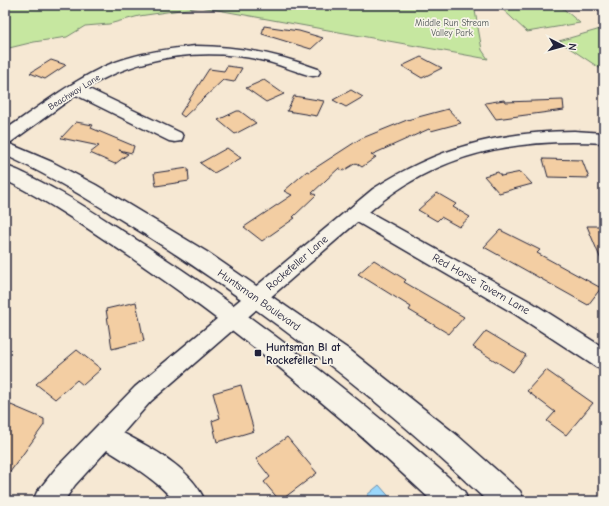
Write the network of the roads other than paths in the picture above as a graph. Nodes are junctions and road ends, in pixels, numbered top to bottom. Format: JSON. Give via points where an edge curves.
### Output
{"nodes":[{"id":1,"x":314,"y":72,"type":"dead end"},
{"id":2,"x":76,"y":89,"type":"junction"},
{"id":3,"x":175,"y":137,"type":"dead end"},
{"id":4,"x":5,"y":138,"type":"edge"},
{"id":5,"x":604,"y":138,"type":"edge"},
{"id":6,"x":5,"y":148,"type":"edge"},
{"id":7,"x":5,"y":172,"type":"edge"},
{"id":8,"x":357,"y":213,"type":"junction"},
{"id":9,"x":257,"y":298,"type":"junction"},
{"id":10,"x":233,"y":317,"type":"junction"},
{"id":11,"x":604,"y":360,"type":"edge"},
{"id":12,"x":104,"y":434,"type":"junction"},
{"id":13,"x":47,"y":501,"type":"edge"},
{"id":14,"x":191,"y":501,"type":"edge"},
{"id":15,"x":453,"y":501,"type":"edge"},
{"id":16,"x":509,"y":501,"type":"edge"}],
"edges":[{"from":1,"to":2,"type":"street","name":"Beachway Lane","via":[[251,54],[193,51],[129,63],[102,74]]},
{"from":2,"to":3,"type":"street"},
{"from":2,"to":4,"type":"street","name":"Beachway Lane"},
{"from":5,"to":8,"type":"street","name":"Rockefeller Lane","via":[[531,138],[458,152],[410,172],[379,193]]},
{"from":6,"to":9,"type":"street","name":"Huntsman Boulevard","via":[[89,190],[199,258]]},
{"from":7,"to":10,"type":"street","via":[[67,205]]},
{"from":8,"to":9,"type":"street","name":"Rockefeller Lane"},
{"from":8,"to":11,"type":"street","name":"Red Horse Tavern Lane","via":[[523,308]]},
{"from":9,"to":10,"type":"street","name":"Rockefeller Lane"},
{"from":9,"to":16,"type":"street","name":"Huntsman Boulevard","via":[[342,359],[448,445]]},
{"from":10,"to":12,"type":"street","name":"Rockefeller Lane","via":[[143,394]]},
{"from":10,"to":15,"type":"street","via":[[318,381]]},
{"from":12,"to":13,"type":"street","name":"Rockefeller Lane"},
{"from":12,"to":14,"type":"street","via":[[149,461],[177,484]]}]}
